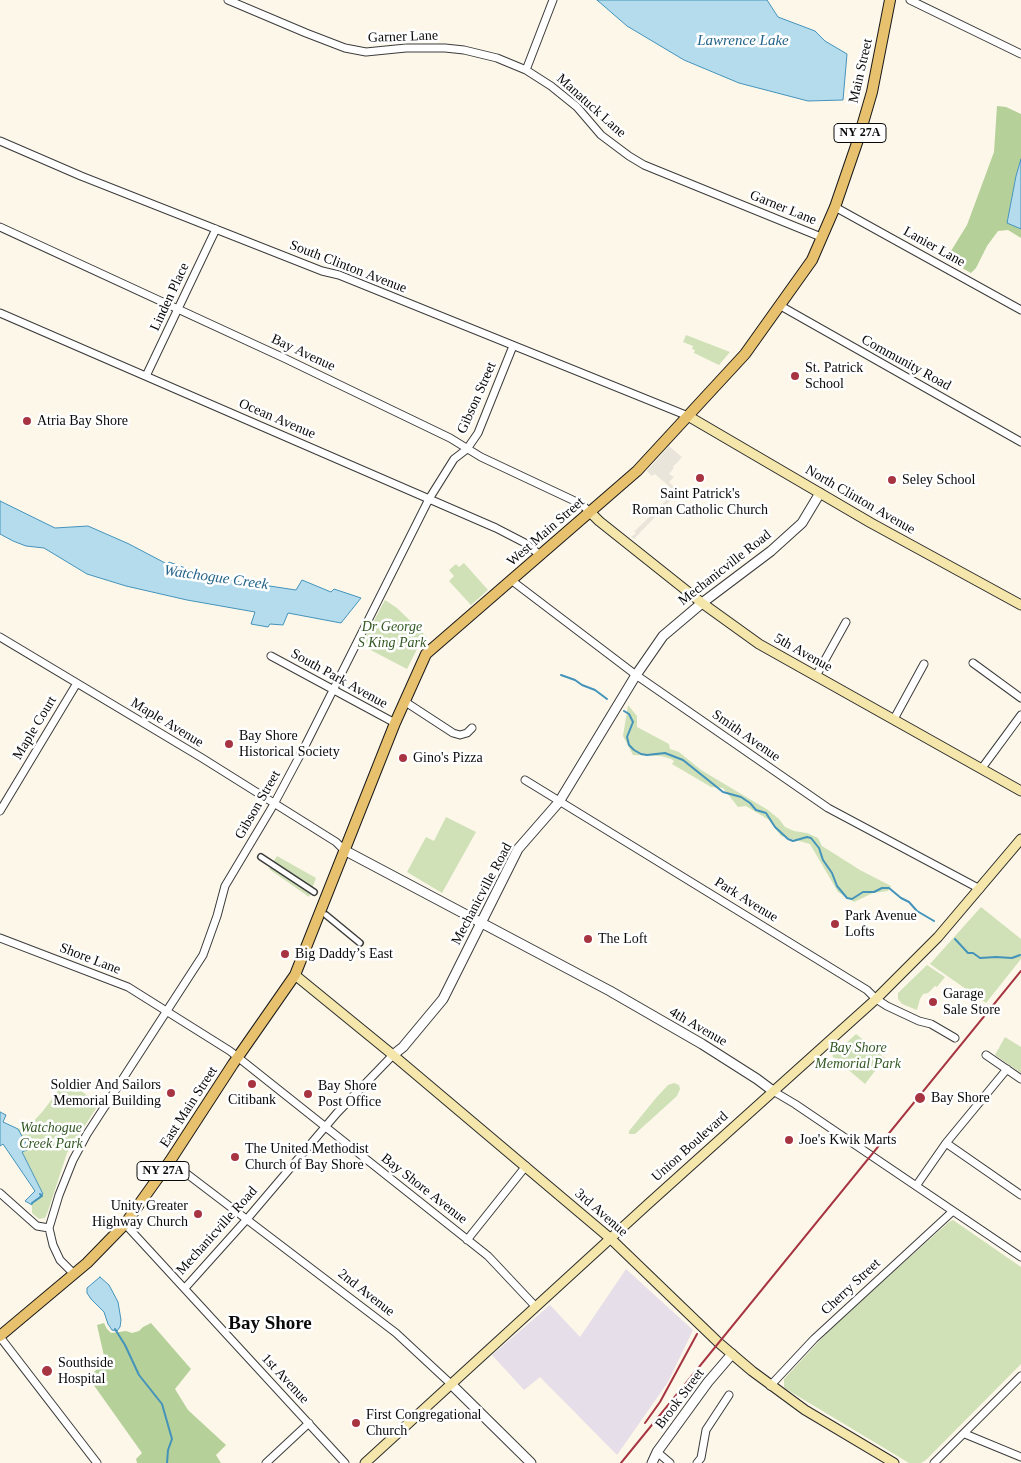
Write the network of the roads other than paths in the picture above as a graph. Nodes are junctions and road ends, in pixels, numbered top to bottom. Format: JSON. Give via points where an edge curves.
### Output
{"nodes":[{"id":1,"x":228,"y":0,"type":"edge"},
{"id":2,"x":553,"y":0,"type":"edge"},
{"id":3,"x":890,"y":0,"type":"edge"},
{"id":4,"x":910,"y":0,"type":"edge"},
{"id":5,"x":1021,"y":54,"type":"edge"},
{"id":6,"x":526,"y":70,"type":"junction"},
{"id":7,"x":0,"y":141,"type":"edge"},
{"id":8,"x":708,"y":192,"type":"joint"},
{"id":9,"x":834,"y":207,"type":"junction"},
{"id":10,"x":0,"y":227,"type":"edge"},
{"id":11,"x":216,"y":229,"type":"junction"},
{"id":12,"x":821,"y":237,"type":"junction"},
{"id":13,"x":812,"y":260,"type":"joint"},
{"id":14,"x":779,"y":305,"type":"junction"},
{"id":15,"x":179,"y":308,"type":"junction"},
{"id":16,"x":1021,"y":310,"type":"edge"},
{"id":17,"x":0,"y":313,"type":"edge"},
{"id":18,"x":513,"y":346,"type":"junction"},
{"id":19,"x":146,"y":376,"type":"junction"},
{"id":20,"x":688,"y":416,"type":"junction"},
{"id":21,"x":1021,"y":442,"type":"edge"},
{"id":22,"x":467,"y":449,"type":"junction"},
{"id":23,"x":820,"y":493,"type":"junction"},
{"id":24,"x":429,"y":499,"type":"junction"},
{"id":25,"x":590,"y":512,"type":"junction"},
{"id":26,"x":540,"y":554,"type":"junction"},
{"id":27,"x":511,"y":580,"type":"junction"},
{"id":28,"x":702,"y":603,"type":"junction"},
{"id":29,"x":1021,"y":604,"type":"edge"},
{"id":30,"x":846,"y":622,"type":"dead end"},
{"id":31,"x":0,"y":637,"type":"edge"},
{"id":32,"x":271,"y":656,"type":"dead end"},
{"id":33,"x":972,"y":662,"type":"dead end"},
{"id":34,"x":924,"y":664,"type":"dead end"},
{"id":35,"x":636,"y":674,"type":"junction"},
{"id":36,"x":816,"y":676,"type":"junction"},
{"id":37,"x":77,"y":683,"type":"junction"},
{"id":38,"x":333,"y":691,"type":"junction"},
{"id":39,"x":1021,"y":698,"type":"edge"},
{"id":40,"x":404,"y":701,"type":"junction"},
{"id":41,"x":1021,"y":715,"type":"edge"},
{"id":42,"x":894,"y":719,"type":"junction"},
{"id":43,"x":395,"y":724,"type":"junction"},
{"id":44,"x":472,"y":728,"type":"dead end"},
{"id":45,"x":982,"y":768,"type":"junction"},
{"id":46,"x":525,"y":780,"type":"dead end"},
{"id":47,"x":1021,"y":791,"type":"edge"},
{"id":48,"x":560,"y":802,"type":"junction"},
{"id":49,"x":274,"y":804,"type":"junction"},
{"id":50,"x":0,"y":811,"type":"edge"},
{"id":51,"x":1021,"y":839,"type":"edge"},
{"id":52,"x":344,"y":850,"type":"junction"},
{"id":53,"x":262,"y":857,"type":"dead end"},
{"id":54,"x":980,"y":889,"type":"junction"},
{"id":55,"x":314,"y":892,"type":"dead end"},
{"id":56,"x":326,"y":915,"type":"dead end"},
{"id":57,"x":481,"y":924,"type":"junction"},
{"id":58,"x":0,"y":938,"type":"edge"},
{"id":59,"x":360,"y":943,"type":"dead end"},
{"id":60,"x":295,"y":975,"type":"junction"},
{"id":61,"x":876,"y":999,"type":"junction"},
{"id":62,"x":168,"y":1011,"type":"junction"},
{"id":63,"x":955,"y":1038,"type":"dead end"},
{"id":64,"x":986,"y":1054,"type":"dead end"},
{"id":65,"x":393,"y":1055,"type":"junction"},
{"id":66,"x":238,"y":1057,"type":"junction"},
{"id":67,"x":1007,"y":1069,"type":"junction"},
{"id":68,"x":1021,"y":1079,"type":"edge"},
{"id":69,"x":772,"y":1091,"type":"junction"},
{"id":70,"x":325,"y":1127,"type":"junction"},
{"id":71,"x":946,"y":1143,"type":"junction"},
{"id":72,"x":170,"y":1161,"type":"junction"},
{"id":73,"x":526,"y":1166,"type":"junction"},
{"id":74,"x":916,"y":1186,"type":"junction"},
{"id":75,"x":0,"y":1193,"type":"edge"},
{"id":76,"x":1021,"y":1195,"type":"edge"},
{"id":77,"x":953,"y":1211,"type":"junction"},
{"id":78,"x":247,"y":1219,"type":"junction"},
{"id":79,"x":125,"y":1224,"type":"junction"},
{"id":80,"x":49,"y":1228,"type":"junction"},
{"id":81,"x":611,"y":1239,"type":"junction"},
{"id":82,"x":467,"y":1240,"type":"junction"},
{"id":83,"x":1021,"y":1257,"type":"edge"},
{"id":84,"x":74,"y":1274,"type":"junction"},
{"id":85,"x":185,"y":1288,"type":"junction"},
{"id":86,"x":536,"y":1307,"type":"junction"},
{"id":87,"x":0,"y":1337,"type":"edge"},
{"id":88,"x":732,"y":1354,"type":"junction"},
{"id":89,"x":1021,"y":1376,"type":"edge"},
{"id":90,"x":452,"y":1385,"type":"junction"},
{"id":91,"x":770,"y":1386,"type":"junction"},
{"id":92,"x":729,"y":1394,"type":"dead end"},
{"id":93,"x":310,"y":1423,"type":"junction"},
{"id":94,"x":965,"y":1434,"type":"junction"},
{"id":95,"x":657,"y":1452,"type":"junction"},
{"id":96,"x":1021,"y":1457,"type":"edge"},
{"id":97,"x":97,"y":1463,"type":"edge"},
{"id":98,"x":266,"y":1463,"type":"edge"},
{"id":99,"x":346,"y":1463,"type":"edge"},
{"id":100,"x":365,"y":1463,"type":"edge"},
{"id":101,"x":531,"y":1463,"type":"edge"},
{"id":102,"x":652,"y":1463,"type":"edge"},
{"id":103,"x":670,"y":1463,"type":"edge"},
{"id":104,"x":697,"y":1463,"type":"edge"},
{"id":105,"x":894,"y":1463,"type":"edge"},
{"id":106,"x":934,"y":1463,"type":"edge"}],
"edges":[{"from":1,"to":6,"type":"street","name":"Garner Lane","via":[[345,48],[366,52],[425,47],[464,50],[497,58]]},
{"from":2,"to":6,"type":"street"},
{"from":3,"to":9,"type":"main road","name":"Main Street","number":"NY 27A","via":[[872,92]]},
{"from":4,"to":5,"type":"street"},
{"from":6,"to":8,"type":"street","name":"Manatuck Lane","via":[[577,107],[601,135],[628,156]]},
{"from":7,"to":11,"type":"street","name":"South Clinton Avenue"},
{"from":8,"to":12,"type":"street","name":"Garner Lane"},
{"from":9,"to":12,"type":"main road","name":"Main Street","number":"NY 27A"},
{"from":9,"to":16,"type":"street","name":"Lanier Lane"},
{"from":10,"to":15,"type":"street","name":"Bay Avenue"},
{"from":11,"to":15,"type":"street","name":"Linden Place"},
{"from":11,"to":18,"type":"street","name":"South Clinton Avenue"},
{"from":12,"to":13,"type":"main road","name":"Main Street","number":"NY 27A"},
{"from":13,"to":14,"type":"main road","name":"West Main Street","number":"NY 27A"},
{"from":14,"to":20,"type":"main road","name":"West Main Street","number":"NY 27A","via":[[745,354]]},
{"from":14,"to":21,"type":"street","name":"Community Road"},
{"from":15,"to":19,"type":"street","name":"Linden Place"},
{"from":15,"to":22,"type":"street","name":"Bay Avenue"},
{"from":17,"to":19,"type":"street","name":"Ocean Avenue"},
{"from":18,"to":20,"type":"street","name":"South Clinton Avenue"},
{"from":18,"to":22,"type":"street","name":"Gibson Street","via":[[478,433]]},
{"from":19,"to":24,"type":"street","name":"Ocean Avenue"},
{"from":20,"to":23,"type":"main road","name":"North Clinton Avenue"},
{"from":20,"to":25,"type":"main road","name":"West Main Street","number":"NY 27A"},
{"from":22,"to":24,"type":"street","name":"Gibson Street","via":[[454,459]]},
{"from":22,"to":25,"type":"street","name":"Bay Avenue","via":[[581,504]]},
{"from":23,"to":28,"type":"street","name":"Mechanicville Road","via":[[802,523]]},
{"from":23,"to":29,"type":"main road","name":"North Clinton Avenue"},
{"from":24,"to":26,"type":"street","name":"Ocean Avenue","via":[[496,528]]},
{"from":24,"to":38,"type":"street","name":"Gibson Street"},
{"from":25,"to":26,"type":"main road","name":"West Main Street","number":"NY 27A"},
{"from":25,"to":28,"type":"main road","name":"5th Avenue"},
{"from":26,"to":27,"type":"main road","name":"West Main Street","number":"NY 27A"},
{"from":27,"to":35,"type":"street","name":"Smith Avenue"},
{"from":27,"to":40,"type":"main road","name":"West Main Street","number":"NY 27A","via":[[426,654]]},
{"from":28,"to":35,"type":"street","name":"Mechanicville Road","via":[[663,636]]},
{"from":28,"to":36,"type":"main road","name":"5th Avenue","via":[[759,644]]},
{"from":30,"to":36,"type":"street"},
{"from":31,"to":37,"type":"street","name":"Maple Avenue"},
{"from":32,"to":38,"type":"street","name":"South Park Avenue"},
{"from":33,"to":39,"type":"street"},
{"from":34,"to":42,"type":"street"},
{"from":35,"to":48,"type":"street","name":"Mechanicville Road"},
{"from":35,"to":54,"type":"street","name":"Smith Avenue","via":[[828,808]]},
{"from":36,"to":42,"type":"main road","name":"5th Avenue"},
{"from":37,"to":49,"type":"street","name":"Maple Avenue"},
{"from":37,"to":50,"type":"street","name":"Maple Court"},
{"from":38,"to":43,"type":"street","name":"South Park Avenue"},
{"from":38,"to":49,"type":"street","name":"Gibson Street"},
{"from":40,"to":43,"type":"main road","name":"West Main Street","number":"NY 27A"},
{"from":40,"to":44,"type":"street","via":[[453,733],[460,735]]},
{"from":41,"to":45,"type":"street"},
{"from":42,"to":45,"type":"main road","name":"5th Avenue"},
{"from":43,"to":52,"type":"main road","name":"West Main Street","number":"NY 27A"},
{"from":45,"to":47,"type":"main road","name":"5th Avenue"},
{"from":46,"to":48,"type":"street","name":"Park Avenue"},
{"from":48,"to":57,"type":"street","name":"Mechanicville Road","via":[[518,849]]},
{"from":48,"to":61,"type":"street","name":"Park Avenue","via":[[867,990]]},
{"from":49,"to":52,"type":"street","name":"Maple Avenue"},
{"from":49,"to":62,"type":"street","name":"Gibson Street","via":[[225,886],[203,955]]},
{"from":51,"to":54,"type":"main road","name":"Union Boulevard"},
{"from":52,"to":57,"type":"street","name":"4th Avenue"},
{"from":52,"to":60,"type":"main road","name":"East Main Street","number":"NY 27A"},
{"from":53,"to":55,"type":"street"},
{"from":54,"to":61,"type":"main road","name":"Union Boulevard"},
{"from":56,"to":59,"type":"street"},
{"from":57,"to":65,"type":"street","name":"Mechanicville Road","via":[[443,999]]},
{"from":57,"to":69,"type":"street","name":"4th Avenue","via":[[610,991],[702,1044]]},
{"from":58,"to":62,"type":"street","name":"Shore Lane","via":[[128,987]]},
{"from":60,"to":65,"type":"main road","name":"3rd Avenue"},
{"from":60,"to":66,"type":"main road","name":"East Main Street","number":"NY 27A"},
{"from":61,"to":63,"type":"street","name":"Park Avenue"},
{"from":61,"to":69,"type":"main road","name":"Union Boulevard"},
{"from":62,"to":66,"type":"street","name":"Bay Shore Avenue"},
{"from":62,"to":80,"type":"street","name":"Gibson Street","via":[[87,1134],[66,1178]]},
{"from":64,"to":67,"type":"street"},
{"from":65,"to":70,"type":"street","name":"Mechanicville Road"},
{"from":65,"to":73,"type":"main road","name":"3rd Avenue"},
{"from":66,"to":70,"type":"street","name":"Bay Shore Avenue"},
{"from":66,"to":72,"type":"main road","name":"East Main Street","number":"NY 27A"},
{"from":67,"to":68,"type":"street"},
{"from":67,"to":71,"type":"street"},
{"from":69,"to":74,"type":"street","name":"4th Avenue"},
{"from":69,"to":81,"type":"main road","name":"Union Boulevard"},
{"from":70,"to":78,"type":"street","name":"Mechanicville Road"},
{"from":70,"to":82,"type":"street","name":"Bay Shore Avenue"},
{"from":71,"to":74,"type":"street"},
{"from":71,"to":76,"type":"street"},
{"from":72,"to":78,"type":"street","name":"2nd Avenue"},
{"from":72,"to":79,"type":"main road","name":"East Main Street","number":"NY 27A"},
{"from":73,"to":81,"type":"main road","name":"3rd Avenue"},
{"from":73,"to":82,"type":"street"},
{"from":74,"to":77,"type":"street","name":"4th Avenue"},
{"from":75,"to":80,"type":"street","via":[[38,1226]]},
{"from":77,"to":83,"type":"street","name":"4th Avenue"},
{"from":77,"to":91,"type":"street","name":"Cherry Street","via":[[814,1339]]},
{"from":78,"to":85,"type":"street","name":"Mechanicville Road"},
{"from":78,"to":90,"type":"street","name":"2nd Avenue","via":[[396,1334]]},
{"from":79,"to":84,"type":"main road","name":"East Main Street","number":"NY 27A"},
{"from":79,"to":85,"type":"street","name":"1st Avenue"},
{"from":80,"to":84,"type":"street","via":[[60,1260]]},
{"from":81,"to":86,"type":"main road","name":"Union Boulevard"},
{"from":81,"to":88,"type":"main road","name":"3rd Avenue"},
{"from":82,"to":86,"type":"street","name":"Bay Shore Avenue","via":[[488,1256]]},
{"from":84,"to":87,"type":"main road","name":"East Main Street","number":"NY 27A"},
{"from":85,"to":93,"type":"street","name":"1st Avenue"},
{"from":86,"to":90,"type":"main road","name":"Union Boulevard"},
{"from":87,"to":97,"type":"street"},
{"from":88,"to":91,"type":"main road","name":"3rd Avenue"},
{"from":88,"to":95,"type":"street","name":"Brook Street"},
{"from":89,"to":94,"type":"street"},
{"from":90,"to":100,"type":"main road","name":"Union Boulevard"},
{"from":90,"to":101,"type":"street","name":"2nd Avenue"},
{"from":91,"to":105,"type":"main road","name":"3rd Avenue"},
{"from":92,"to":104,"type":"street","via":[[706,1430]]},
{"from":93,"to":98,"type":"street"},
{"from":93,"to":99,"type":"street","name":"1st Avenue"},
{"from":94,"to":96,"type":"street"},
{"from":94,"to":106,"type":"street"},
{"from":95,"to":102,"type":"street","name":"Brook Street"},
{"from":95,"to":103,"type":"street"}]}
